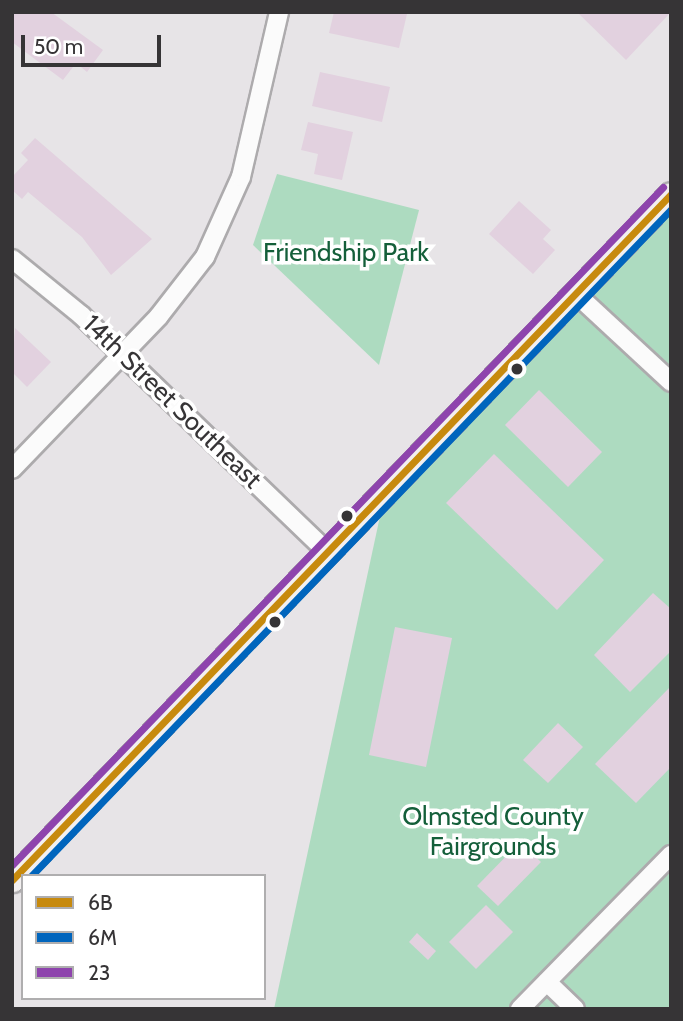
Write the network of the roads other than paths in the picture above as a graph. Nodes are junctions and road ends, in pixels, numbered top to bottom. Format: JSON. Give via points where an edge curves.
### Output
{"nodes":[{"id":1,"x":279,"y":12,"type":"edge"},
{"id":2,"x":671,"y":194,"type":"edge"},
{"id":3,"x":12,"y":259,"type":"edge"},
{"id":4,"x":575,"y":293,"type":"junction"},
{"id":5,"x":122,"y":354,"type":"junction"},
{"id":6,"x":671,"y":382,"type":"edge"},
{"id":7,"x":12,"y":469,"type":"edge"},
{"id":8,"x":326,"y":551,"type":"junction"},
{"id":9,"x":671,"y":855,"type":"edge"},
{"id":10,"x":12,"y":880,"type":"edge"},
{"id":11,"x":547,"y":982,"type":"junction"},
{"id":12,"x":520,"y":1009,"type":"edge"},
{"id":13,"x":575,"y":1009,"type":"edge"}],
"edges":[{"from":1,"to":5,"type":"street","via":[[241,177],[219,232],[179,293]]},
{"from":2,"to":4,"type":"main road"},
{"from":3,"to":5,"type":"street","name":"14th Street Southeast"},
{"from":4,"to":6,"type":"street"},
{"from":4,"to":8,"type":"main road"},
{"from":5,"to":7,"type":"street"},
{"from":5,"to":8,"type":"street","name":"14th Street Southeast"},
{"from":8,"to":10,"type":"main road"},
{"from":9,"to":11,"type":"street"},
{"from":11,"to":12,"type":"street"},
{"from":11,"to":13,"type":"street"}]}
